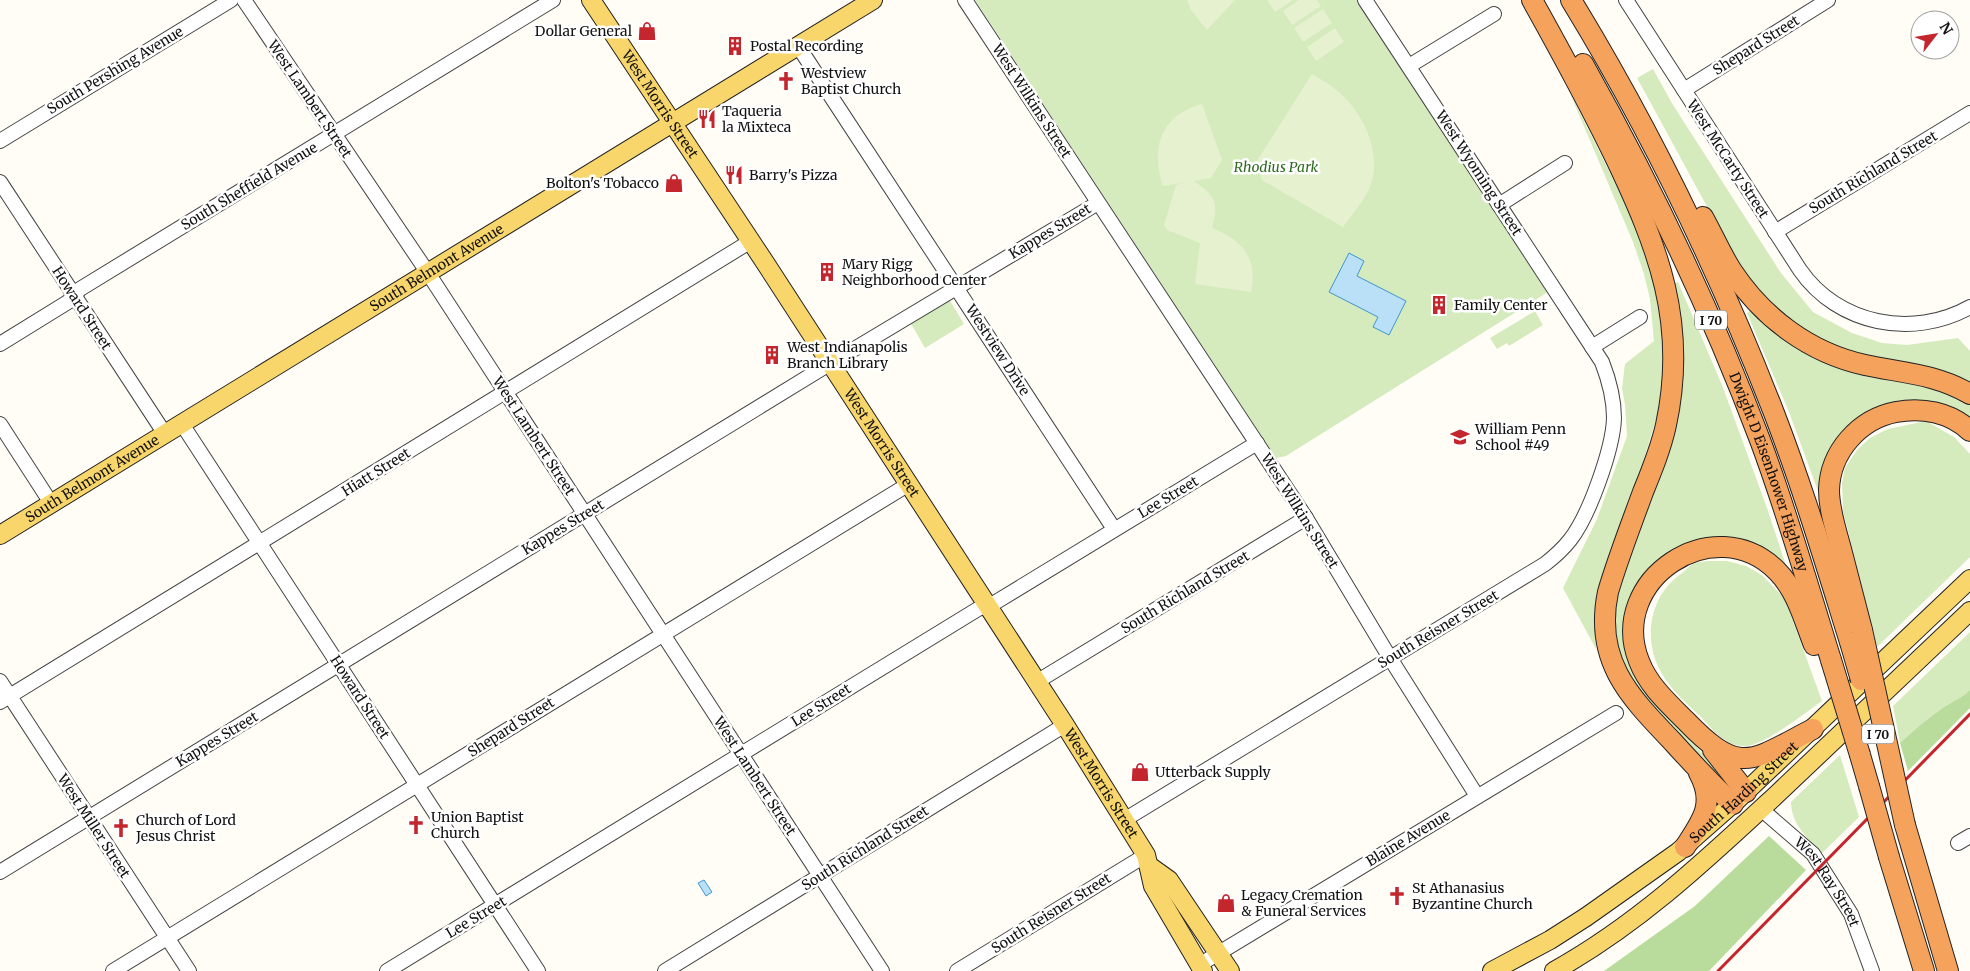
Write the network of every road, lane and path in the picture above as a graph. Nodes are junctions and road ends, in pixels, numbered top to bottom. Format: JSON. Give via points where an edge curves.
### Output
{"nodes":[{"id":1,"x":230,"y":0,"type":"edge"},
{"id":2,"x":244,"y":0,"type":"edge"},
{"id":3,"x":553,"y":0,"type":"edge"},
{"id":4,"x":591,"y":0,"type":"edge"},
{"id":5,"x":873,"y":0,"type":"edge"},
{"id":6,"x":965,"y":0,"type":"edge"},
{"id":7,"x":1365,"y":0,"type":"edge"},
{"id":8,"x":1532,"y":0,"type":"edge"},
{"id":9,"x":1544,"y":0,"type":"edge"},
{"id":10,"x":1571,"y":0,"type":"edge"},
{"id":11,"x":1626,"y":0,"type":"edge"},
{"id":12,"x":1828,"y":0,"type":"edge"},
{"id":13,"x":1494,"y":14,"type":"dead end"},
{"id":14,"x":1592,"y":36,"type":"junction"},
{"id":15,"x":798,"y":46,"type":"junction"},
{"id":16,"x":1409,"y":66,"type":"junction"},
{"id":17,"x":1684,"y":90,"type":"junction"},
{"id":18,"x":1970,"y":113,"type":"edge"},
{"id":19,"x":672,"y":123,"type":"junction"},
{"id":20,"x":334,"y":134,"type":"junction"},
{"id":21,"x":0,"y":141,"type":"edge"},
{"id":22,"x":1565,"y":163,"type":"dead end"},
{"id":23,"x":0,"y":182,"type":"edge"},
{"id":24,"x":1098,"y":203,"type":"junction"},
{"id":25,"x":1499,"y":205,"type":"junction"},
{"id":26,"x":1116,"y":231,"type":"joint"},
{"id":27,"x":1775,"y":232,"type":"junction"},
{"id":28,"x":751,"y":241,"type":"junction"},
{"id":29,"x":428,"y":273,"type":"junction"},
{"id":30,"x":956,"y":287,"type":"junction"},
{"id":31,"x":74,"y":296,"type":"junction"},
{"id":32,"x":1970,"y":307,"type":"edge"},
{"id":33,"x":1640,"y":317,"type":"dead end"},
{"id":34,"x":0,"y":344,"type":"edge"},
{"id":35,"x":1592,"y":347,"type":"junction"},
{"id":36,"x":830,"y":363,"type":"junction"},
{"id":37,"x":506,"y":392,"type":"junction"},
{"id":38,"x":1970,"y":394,"type":"edge"},
{"id":39,"x":0,"y":424,"type":"edge"},
{"id":40,"x":182,"y":424,"type":"junction"},
{"id":41,"x":1970,"y":431,"type":"edge"},
{"id":42,"x":165,"y":434,"type":"junction"},
{"id":43,"x":1257,"y":443,"type":"junction"},
{"id":44,"x":909,"y":484,"type":"junction"},
{"id":45,"x":52,"y":503,"type":"junction"},
{"id":46,"x":585,"y":514,"type":"junction"},
{"id":47,"x":1306,"y":518,"type":"junction"},
{"id":48,"x":1114,"y":529,"type":"junction"},
{"id":49,"x":0,"y":535,"type":"edge"},
{"id":50,"x":260,"y":543,"type":"junction"},
{"id":51,"x":1970,"y":580,"type":"edge"},
{"id":52,"x":987,"y":605,"type":"junction"},
{"id":53,"x":1970,"y":611,"type":"edge"},
{"id":54,"x":663,"y":634,"type":"junction"},
{"id":55,"x":1856,"y":636,"type":"junction"},
{"id":56,"x":1390,"y":658,"type":"junction"},
{"id":57,"x":1827,"y":664,"type":"junction"},
{"id":58,"x":339,"y":665,"type":"junction"},
{"id":59,"x":0,"y":681,"type":"edge"},
{"id":60,"x":1038,"y":681,"type":"junction"},
{"id":61,"x":5,"y":699,"type":"edge"},
{"id":62,"x":1616,"y":713,"type":"dead end"},
{"id":63,"x":1065,"y":725,"type":"junction"},
{"id":64,"x":1813,"y":729,"type":"junction"},
{"id":65,"x":1706,"y":742,"type":"junction"},
{"id":66,"x":741,"y":755,"type":"junction"},
{"id":67,"x":1696,"y":767,"type":"junction"},
{"id":68,"x":417,"y":785,"type":"junction"},
{"id":69,"x":1477,"y":796,"type":"junction"},
{"id":70,"x":1739,"y":798,"type":"junction"},
{"id":71,"x":1761,"y":809,"type":"junction"},
{"id":72,"x":88,"y":818,"type":"junction"},
{"id":73,"x":1124,"y":820,"type":"junction"},
{"id":74,"x":1685,"y":847,"type":"junction"},
{"id":75,"x":1147,"y":860,"type":"junction"},
{"id":76,"x":0,"y":872,"type":"edge"},
{"id":77,"x":820,"y":876,"type":"junction"},
{"id":78,"x":496,"y":906,"type":"junction"},
{"id":79,"x":167,"y":938,"type":"junction"},
{"id":80,"x":1218,"y":953,"type":"junction"},
{"id":81,"x":1201,"y":968,"type":"edge"},
{"id":82,"x":113,"y":971,"type":"edge"},
{"id":83,"x":189,"y":971,"type":"edge"},
{"id":84,"x":387,"y":971,"type":"edge"},
{"id":85,"x":538,"y":971,"type":"edge"},
{"id":86,"x":665,"y":971,"type":"edge"},
{"id":87,"x":882,"y":971,"type":"edge"},
{"id":88,"x":957,"y":971,"type":"edge"},
{"id":89,"x":1230,"y":971,"type":"edge"},
{"id":90,"x":1492,"y":971,"type":"edge"},
{"id":91,"x":1554,"y":971,"type":"edge"},
{"id":92,"x":1872,"y":971,"type":"edge"},
{"id":93,"x":1924,"y":971,"type":"edge"},
{"id":94,"x":1948,"y":971,"type":"edge"}],
"edges":[{"from":1,"to":21,"type":"street","name":"South Pershing Avenue"},
{"from":2,"to":20,"type":"street","name":"West Lambert Street"},
{"from":3,"to":20,"type":"street","name":"South Sheffield Avenue"},
{"from":4,"to":19,"type":"main road","name":"West Morris Street"},
{"from":5,"to":15,"type":"main road","name":"South Belmont Avenue"},
{"from":6,"to":24,"type":"street","name":"West Wilkins Street"},
{"from":7,"to":16,"type":"street","name":"West Wyoming Street"},
{"from":8,"to":67,"type":"highway","via":[[1579,85],[1628,185],[1655,248],[1668,296],[1674,346],[1671,400],[1658,453],[1608,592],[1605,631],[1612,662],[1627,692]]},
{"from":9,"to":57,"type":"highway","name":"Dwight D Eisenhower Highway","number":"I 70","via":[[1585,67],[1639,168],[1714,327],[1772,475]]},
{"from":10,"to":14,"type":"highway","name":"Dwight D Eisenhower Highway","number":"I 70"},
{"from":11,"to":17,"type":"street","name":"West McCarty Street"},
{"from":12,"to":17,"type":"street","name":"Shepard Street"},
{"from":13,"to":16,"type":"street"},
{"from":14,"to":38,"type":"highway","via":[[1650,119],[1733,272],[1764,310],[1789,331],[1826,352],[1865,365],[1936,378]]},
{"from":14,"to":55,"type":"highway","name":"Dwight D Eisenhower Highway","number":"I 70","via":[[1669,176],[1738,325]]},
{"from":15,"to":19,"type":"main road","name":"South Belmont Avenue"},
{"from":15,"to":30,"type":"street","name":"Westview Drive"},
{"from":16,"to":25,"type":"street","name":"West Wyoming Street"},
{"from":17,"to":27,"type":"street","name":"West McCarty Street"},
{"from":18,"to":27,"type":"street","name":"South Richland Street"},
{"from":19,"to":28,"type":"main road","name":"West Morris Street"},
{"from":19,"to":29,"type":"main road","name":"South Belmont Avenue"},
{"from":20,"to":29,"type":"street","name":"West Lambert Street"},
{"from":20,"to":31,"type":"street","name":"South Sheffield Avenue","via":[[80,289]]},
{"from":22,"to":25,"type":"street"},
{"from":23,"to":31,"type":"street","name":"Howard Street"},
{"from":24,"to":26,"type":"street","name":"Kappes Street"},
{"from":24,"to":30,"type":"street","name":"Kappes Street"},
{"from":25,"to":35,"type":"street","name":"West Wyoming Street"},
{"from":26,"to":43,"type":"street","name":"West Wilkins Street"},
{"from":27,"to":32,"type":"street","name":"West McCarty Street","via":[[1808,279],[1825,296],[1858,316],[1910,325],[1941,320]]},
{"from":28,"to":36,"type":"main road","name":"West Morris Street"},
{"from":28,"to":37,"type":"street","name":"Hiatt Street"},
{"from":29,"to":37,"type":"street","name":"West Lambert Street"},
{"from":29,"to":40,"type":"main road","name":"South Belmont Avenue"},
{"from":30,"to":36,"type":"street","name":"Kappes Street"},
{"from":30,"to":48,"type":"street","name":"Westview Drive"},
{"from":31,"to":34,"type":"street","name":"South Sheffield Avenue"},
{"from":31,"to":42,"type":"street","name":"Howard Street"},
{"from":33,"to":35,"type":"street"},
{"from":35,"to":56,"type":"street","name":"South Reisner Street","via":[[1602,362],[1609,383],[1614,423],[1610,449],[1575,533],[1545,564]]},
{"from":36,"to":44,"type":"main road","name":"West Morris Street"},
{"from":36,"to":46,"type":"street","name":"Kappes Street"},
{"from":37,"to":46,"type":"street","name":"West Lambert Street"},
{"from":37,"to":50,"type":"street","name":"Hiatt Street"},
{"from":39,"to":45,"type":"street"},
{"from":40,"to":42,"type":"main road","name":"South Belmont Avenue"},
{"from":40,"to":50,"type":"street","name":"Howard Street"},
{"from":41,"to":55,"type":"highway","via":[[1956,420],[1934,412],[1897,412],[1876,418],[1858,430],[1838,455],[1830,480],[1830,506]]},
{"from":42,"to":45,"type":"main road","name":"South Belmont Avenue"},
{"from":43,"to":47,"type":"street","name":"West Wilkins Street"},
{"from":43,"to":48,"type":"street","name":"Lee Street"},
{"from":44,"to":52,"type":"main road","name":"West Morris Street"},
{"from":44,"to":54,"type":"street","name":"Shepard Street"},
{"from":45,"to":49,"type":"main road","name":"South Belmont Avenue"},
{"from":46,"to":54,"type":"street","name":"West Lambert Street"},
{"from":46,"to":58,"type":"street","name":"Kappes Street"},
{"from":47,"to":56,"type":"street","name":"West Wilkins Street"},
{"from":47,"to":60,"type":"street","name":"South Richland Street"},
{"from":48,"to":52,"type":"street","name":"Lee Street"},
{"from":50,"to":58,"type":"street","name":"Howard Street"},
{"from":50,"to":61,"type":"street","name":"Hiatt Street"},
{"from":51,"to":64,"type":"main road","name":"South Harding Street"},
{"from":52,"to":60,"type":"main road","name":"West Morris Street"},
{"from":52,"to":66,"type":"street","name":"Lee Street"},
{"from":53,"to":71,"type":"main road","name":"South Harding Street"},
{"from":54,"to":66,"type":"street","name":"West Lambert Street"},
{"from":54,"to":68,"type":"street","name":"Shepard Street"},
{"from":55,"to":94,"type":"highway","name":"Dwight D Eisenhower Highway","number":"I 70","bridge":true,"via":[[1907,832]]},
{"from":56,"to":69,"type":"street","name":"West Wilkins Street"},
{"from":56,"to":73,"type":"street","name":"South Reisner Street"},
{"from":57,"to":65,"type":"highway","via":[[1794,594],[1772,566],[1746,552],[1722,547],[1700,549],[1674,560],[1654,577],[1642,597],[1634,624],[1635,647],[1650,682]]},
{"from":57,"to":93,"type":"highway","number":"I 70","bridge":true,"via":[[1860,755]]},
{"from":58,"to":68,"type":"street","name":"Howard Street"},
{"from":58,"to":72,"type":"street","name":"Kappes Street"},
{"from":59,"to":61,"type":"street","name":"West Miller Street"},
{"from":60,"to":63,"type":"main road","name":"West Morris Street"},
{"from":61,"to":72,"type":"street","name":"West Miller Street"},
{"from":62,"to":69,"type":"street","name":"Blaine Avenue"},
{"from":63,"to":73,"type":"main road","name":"West Morris Street"},
{"from":63,"to":77,"type":"street","name":"South Richland Street"},
{"from":64,"to":65,"type":"highway","via":[[1766,754],[1748,758],[1730,757]]},
{"from":64,"to":70,"type":"main road","name":"South Harding Street"},
{"from":65,"to":70,"type":"highway"},
{"from":66,"to":77,"type":"street","name":"West Lambert Street"},
{"from":66,"to":78,"type":"street","name":"Lee Street"},
{"from":67,"to":70,"type":"highway"},
{"from":67,"to":74,"type":"highway","via":[[1704,782],[1708,803],[1702,820]]},
{"from":68,"to":78,"type":"street","name":"Howard Street"},
{"from":68,"to":79,"type":"street","name":"Shepard Street"},
{"from":69,"to":80,"type":"street","name":"Blaine Avenue"},
{"from":70,"to":71,"type":"main road","name":"West Ray Street"},
{"from":70,"to":74,"type":"main road","name":"South Harding Street"},
{"from":71,"to":91,"type":"main road","name":"South Harding Street","via":[[1656,903]]},
{"from":71,"to":92,"type":"street","name":"West Ray Street","via":[[1813,854],[1851,914]]},
{"from":72,"to":76,"type":"street","name":"Kappes Street"},
{"from":72,"to":79,"type":"street","name":"West Miller Street"},
{"from":73,"to":75,"type":"main road","name":"West Morris Street"},
{"from":74,"to":90,"type":"main road","name":"South Harding Street","via":[[1586,917]]},
{"from":75,"to":80,"type":"main road","name":"West Morris Street","via":[[1169,880]]},
{"from":75,"to":81,"type":"main road","name":"West Morris Street","via":[[1153,886]]},
{"from":75,"to":88,"type":"street","name":"South Reisner Street"},
{"from":77,"to":86,"type":"street","name":"South Richland Street"},
{"from":77,"to":87,"type":"street","name":"West Lambert Street"},
{"from":78,"to":84,"type":"street","name":"Lee Street"},
{"from":78,"to":85,"type":"street","name":"Howard Street"},
{"from":79,"to":82,"type":"street","name":"Shepard Street"},
{"from":79,"to":83,"type":"street","name":"West Miller Street"},
{"from":80,"to":81,"type":"street","name":"Blaine Avenue"},
{"from":80,"to":89,"type":"main road","name":"West Morris Street"}]}
